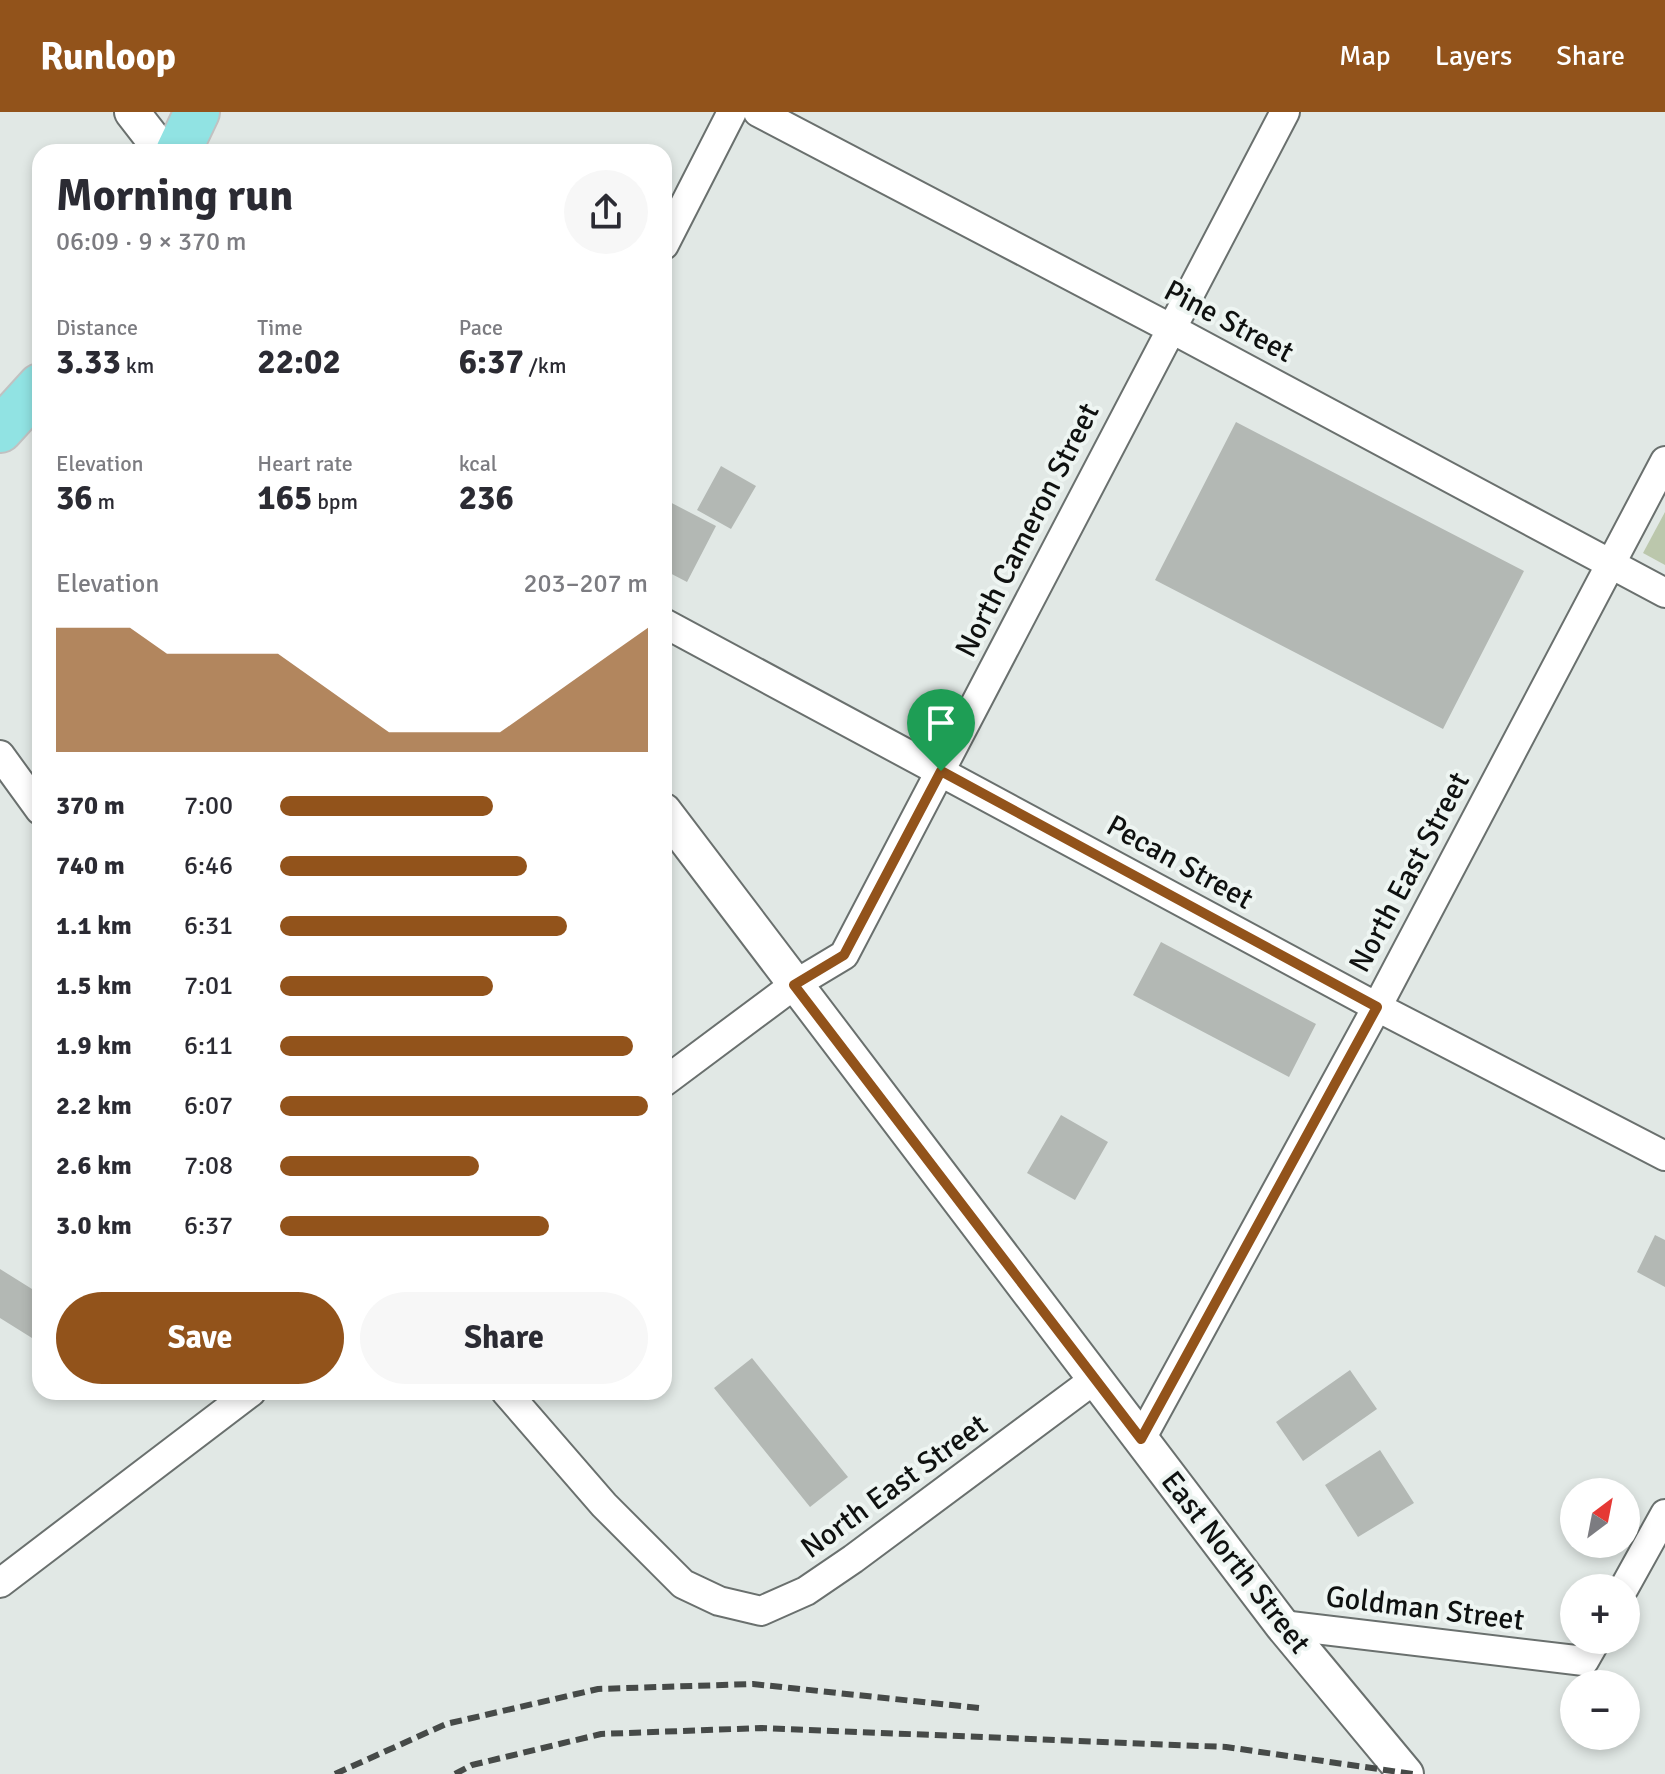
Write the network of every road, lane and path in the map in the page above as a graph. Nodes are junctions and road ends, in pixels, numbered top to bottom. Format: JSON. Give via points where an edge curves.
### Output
{"nodes":[{"id":1,"x":132,"y":112,"type":"edge"},
{"id":2,"x":197,"y":112,"type":"edge"},
{"id":3,"x":732,"y":112,"type":"edge"},
{"id":4,"x":758,"y":112,"type":"edge"},
{"id":5,"x":1285,"y":112,"type":"edge"},
{"id":6,"x":157,"y":144,"type":"edge"},
{"id":7,"x":182,"y":144,"type":"edge"},
{"id":8,"x":672,"y":229,"type":"edge"},
{"id":9,"x":1170,"y":328,"type":"junction"},
{"id":10,"x":32,"y":395,"type":"edge"},
{"id":11,"x":0,"y":430,"type":"edge"},
{"id":12,"x":1665,"y":461,"type":"edge"},
{"id":13,"x":1610,"y":563,"type":"junction"},
{"id":14,"x":1665,"y":593,"type":"edge"},
{"id":15,"x":672,"y":627,"type":"edge"},
{"id":16,"x":0,"y":755,"type":"edge"},
{"id":17,"x":941,"y":771,"type":"junction"},
{"id":18,"x":32,"y":799,"type":"edge"},
{"id":19,"x":672,"y":822,"type":"edge"},
{"id":20,"x":794,"y":985,"type":"junction"},
{"id":21,"x":1377,"y":1007,"type":"junction"},
{"id":22,"x":672,"y":1076,"type":"edge"},
{"id":23,"x":1665,"y":1156,"type":"edge"},
{"id":24,"x":1095,"y":1379,"type":"junction"},
{"id":25,"x":240,"y":1400,"type":"edge"},
{"id":26,"x":513,"y":1400,"type":"edge"},
{"id":27,"x":1141,"y":1439,"type":"junction"},
{"id":28,"x":1665,"y":1514,"type":"edge"},
{"id":29,"x":1632,"y":1574,"type":"edge"},
{"id":30,"x":0,"y":1583,"type":"edge"},
{"id":31,"x":1282,"y":1625,"type":"junction"},
{"id":32,"x":1588,"y":1654,"type":"edge"},
{"id":33,"x":1406,"y":1774,"type":"edge"}],
"edges":[{"from":1,"to":6,"type":"street"},
{"from":2,"to":7,"type":"main road"},
{"from":3,"to":8,"type":"street"},
{"from":4,"to":9,"type":"street","name":"Pine Street"},
{"from":5,"to":9,"type":"street","name":"North Cameron Street"},
{"from":9,"to":13,"type":"street","name":"Pine Street"},
{"from":9,"to":17,"type":"street","name":"North Cameron Street"},
{"from":10,"to":11,"type":"main road"},
{"from":12,"to":13,"type":"street","name":"North East Street"},
{"from":13,"to":14,"type":"street","name":"Pine Street"},
{"from":13,"to":21,"type":"street","name":"North East Street"},
{"from":15,"to":17,"type":"street","name":"Pecan Street"},
{"from":16,"to":18,"type":"street"},
{"from":17,"to":20,"type":"street","name":"North Cameron Street","via":[[844,955]]},
{"from":17,"to":21,"type":"street","name":"Pecan Street"},
{"from":19,"to":20,"type":"street","name":"East North Street"},
{"from":20,"to":22,"type":"street","name":"North Cameron Street"},
{"from":20,"to":24,"type":"street","name":"East North Street"},
{"from":21,"to":23,"type":"street","name":"Pecan Street"},
{"from":21,"to":27,"type":"street","name":"North East Street"},
{"from":24,"to":26,"type":"street","name":"North East Street","via":[[806,1591],[761,1611],[719,1601],[683,1584]]},
{"from":24,"to":27,"type":"street","name":"East North Street"},
{"from":25,"to":30,"type":"street"},
{"from":27,"to":31,"type":"street","name":"East North Street"},
{"from":28,"to":29,"type":"street"},
{"from":31,"to":32,"type":"street","name":"Goldman Street","via":[[1584,1661]]},
{"from":31,"to":33,"type":"street","name":"East North Street"}]}
